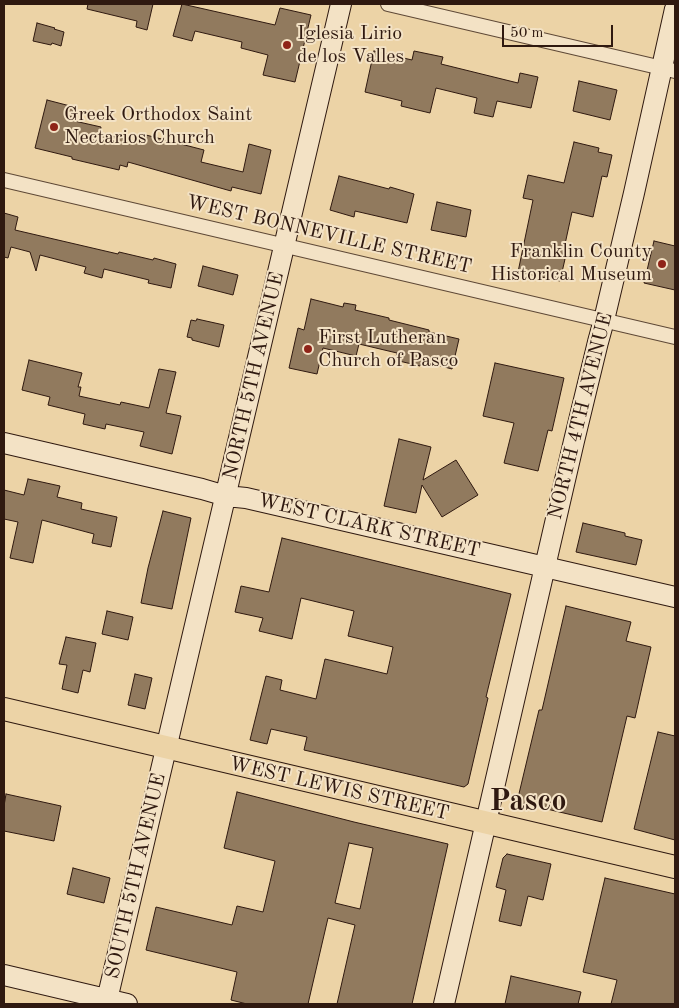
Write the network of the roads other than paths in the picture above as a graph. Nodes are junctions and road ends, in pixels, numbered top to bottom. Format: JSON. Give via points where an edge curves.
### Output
{"nodes":[{"id":1,"x":341,"y":4,"type":"edge"},
{"id":2,"x":388,"y":4,"type":"edge"},
{"id":3,"x":675,"y":9,"type":"edge"},
{"id":4,"x":668,"y":69,"type":"edge"},
{"id":5,"x":4,"y":180,"type":"edge"},
{"id":6,"x":284,"y":246,"type":"junction"},
{"id":7,"x":604,"y":320,"type":"junction"},
{"id":8,"x":675,"y":337,"type":"edge"},
{"id":9,"x":4,"y":443,"type":"edge"},
{"id":10,"x":226,"y":496,"type":"junction"},
{"id":11,"x":545,"y":567,"type":"junction"},
{"id":12,"x":675,"y":597,"type":"edge"},
{"id":13,"x":4,"y":710,"type":"edge"},
{"id":14,"x":166,"y":748,"type":"junction"},
{"id":15,"x":485,"y":822,"type":"junction"},
{"id":16,"x":675,"y":867,"type":"edge"},
{"id":17,"x":4,"y":975,"type":"edge"},
{"id":18,"x":106,"y":1002,"type":"edge"},
{"id":19,"x":127,"y":1004,"type":"edge"},
{"id":20,"x":444,"y":1004,"type":"edge"}],
"edges":[{"from":1,"to":6,"type":"street","name":"NORTH 5TH AVENUE"},
{"from":2,"to":4,"type":"street"},
{"from":3,"to":4,"type":"street","name":"NORTH 4TH AVENUE"},
{"from":4,"to":7,"type":"street","name":"NORTH 4TH AVENUE"},
{"from":5,"to":6,"type":"street","name":"WEST BONNEVILLE STREET"},
{"from":6,"to":7,"type":"street","name":"WEST BONNEVILLE STREET"},
{"from":6,"to":10,"type":"street","name":"NORTH 5TH AVENUE"},
{"from":7,"to":8,"type":"street","name":"WEST BONNEVILLE STREET"},
{"from":7,"to":11,"type":"street","name":"NORTH 4TH AVENUE"},
{"from":9,"to":10,"type":"street","name":"WEST CLARK STREET"},
{"from":10,"to":11,"type":"street","name":"WEST CLARK STREET"},
{"from":10,"to":14,"type":"street","name":"NORTH 5TH AVENUE"},
{"from":11,"to":12,"type":"street","name":"WEST CLARK STREET"},
{"from":11,"to":15,"type":"street","name":"NORTH 4TH AVENUE"},
{"from":13,"to":14,"type":"main road","name":"WEST LEWIS STREET"},
{"from":14,"to":15,"type":"main road","name":"WEST LEWIS STREET"},
{"from":14,"to":18,"type":"street","name":"SOUTH 5TH AVENUE"},
{"from":15,"to":16,"type":"main road","name":"WEST LEWIS STREET"},
{"from":15,"to":20,"type":"street","name":"NORTH 4TH AVENUE"},
{"from":17,"to":18,"type":"street"},
{"from":18,"to":19,"type":"street"}]}
